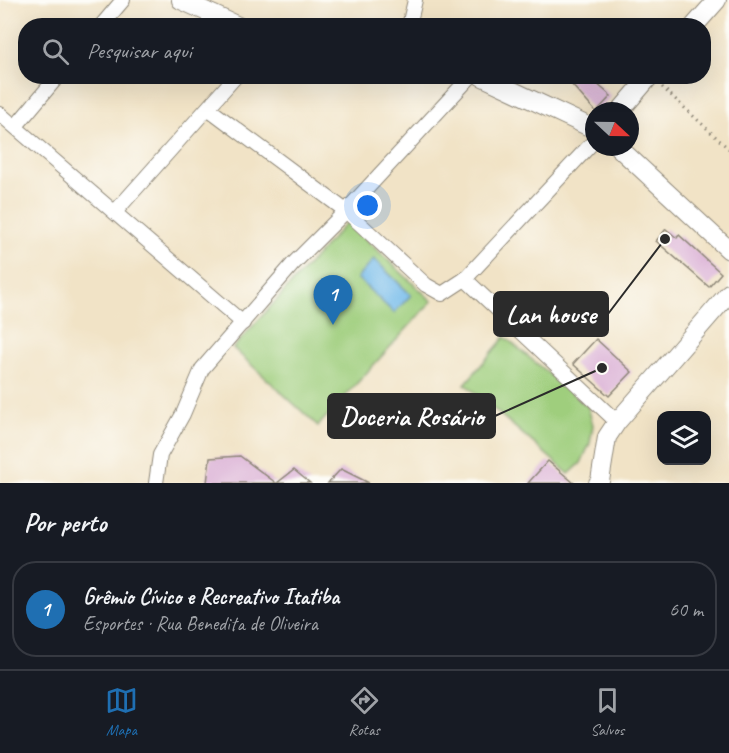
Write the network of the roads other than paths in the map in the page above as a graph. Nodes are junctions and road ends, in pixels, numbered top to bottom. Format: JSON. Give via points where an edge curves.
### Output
{"nodes":[{"id":1,"x":123,"y":0,"type":"edge"},
{"id":2,"x":182,"y":0,"type":"edge"},
{"id":3,"x":415,"y":0,"type":"edge"},
{"id":4,"x":717,"y":0,"type":"edge"},
{"id":5,"x":108,"y":18,"type":"edge"},
{"id":6,"x":221,"y":18,"type":"edge"},
{"id":7,"x":412,"y":18,"type":"edge"},
{"id":8,"x":701,"y":18,"type":"edge"},
{"id":9,"x":51,"y":84,"type":"edge"},
{"id":10,"x":229,"y":84,"type":"edge"},
{"id":11,"x":464,"y":84,"type":"edge"},
{"id":12,"x":498,"y":84,"type":"edge"},
{"id":13,"x":644,"y":84,"type":"edge"},
{"id":14,"x":628,"y":102,"type":"edge"},
{"id":15,"x":209,"y":108,"type":"junction"},
{"id":16,"x":0,"y":114,"type":"edge"},
{"id":17,"x":585,"y":125,"type":"edge"},
{"id":18,"x":15,"y":126,"type":"junction"},
{"id":19,"x":585,"y":151,"type":"edge"},
{"id":20,"x":628,"y":156,"type":"edge"},
{"id":21,"x":346,"y":211,"type":"junction"},
{"id":22,"x":115,"y":212,"type":"junction"},
{"id":23,"x":729,"y":250,"type":"edge"},
{"id":24,"x":465,"y":279,"type":"junction"},
{"id":25,"x":729,"y":293,"type":"edge"},
{"id":26,"x":243,"y":323,"type":"junction"},
{"id":27,"x":617,"y":422,"type":"junction"},
{"id":28,"x":600,"y":482,"type":"edge"},
{"id":29,"x":156,"y":483,"type":"edge"}],
"edges":[{"from":1,"to":5,"type":"street"},
{"from":2,"to":6,"type":"main road"},
{"from":3,"to":7,"type":"street"},
{"from":4,"to":8,"type":"main road"},
{"from":9,"to":18,"type":"street"},
{"from":10,"to":15,"type":"street"},
{"from":11,"to":21,"type":"street"},
{"from":12,"to":17,"type":"main road"},
{"from":13,"to":14,"type":"main road"},
{"from":15,"to":21,"type":"street"},
{"from":15,"to":22,"type":"street"},
{"from":16,"to":18,"type":"street"},
{"from":18,"to":22,"type":"street"},
{"from":19,"to":24,"type":"street"},
{"from":20,"to":23,"type":"main road"},
{"from":21,"to":24,"type":"street","via":[[426,285],[442,294]]},
{"from":21,"to":26,"type":"street","via":[[293,264]]},
{"from":22,"to":26,"type":"street"},
{"from":24,"to":27,"type":"street"},
{"from":25,"to":27,"type":"main road"},
{"from":26,"to":29,"type":"street","via":[[202,369],[160,455]]},
{"from":27,"to":28,"type":"main road","via":[[607,436]]}]}
